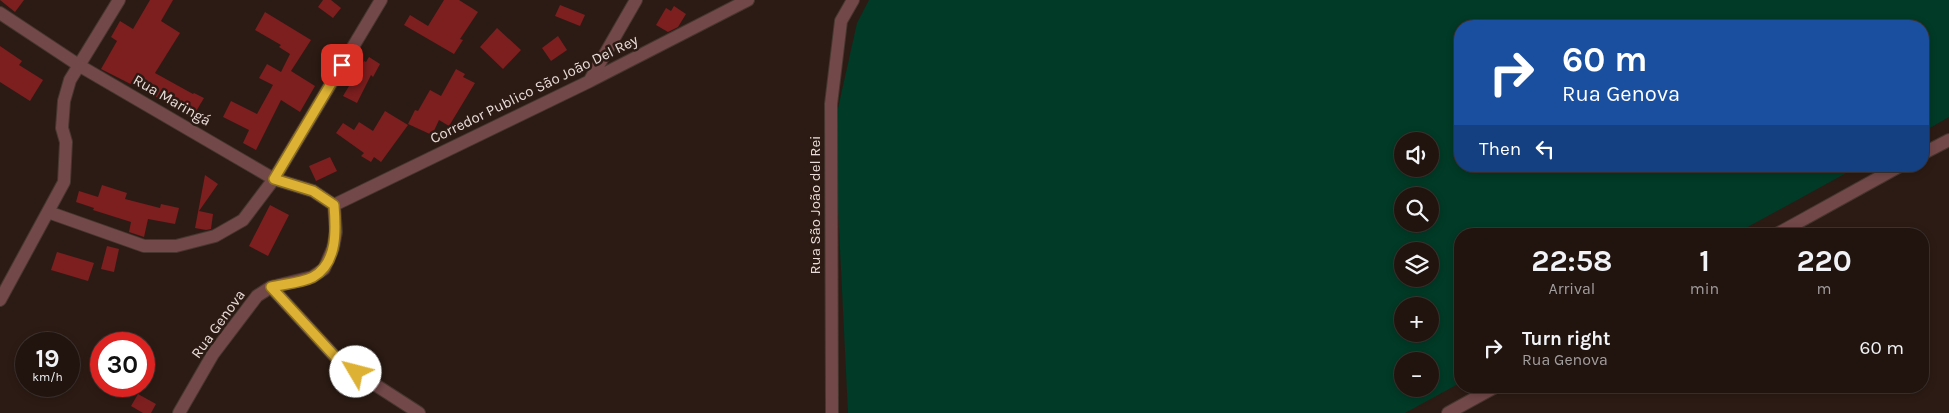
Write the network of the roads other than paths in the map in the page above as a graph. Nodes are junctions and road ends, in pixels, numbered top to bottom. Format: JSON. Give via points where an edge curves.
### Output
{"nodes":[{"id":1,"x":119,"y":0,"type":"edge"},
{"id":2,"x":381,"y":0,"type":"edge"},
{"id":3,"x":636,"y":0,"type":"edge"},
{"id":4,"x":748,"y":0,"type":"edge"},
{"id":5,"x":853,"y":0,"type":"edge"},
{"id":6,"x":0,"y":13,"type":"edge"},
{"id":7,"x":80,"y":66,"type":"junction"},
{"id":8,"x":590,"y":81,"type":"junction"},
{"id":9,"x":1949,"y":140,"type":"edge"},
{"id":10,"x":1929,"y":150,"type":"edge"},
{"id":11,"x":1889,"y":172,"type":"edge"},
{"id":12,"x":274,"y":179,"type":"junction"},
{"id":13,"x":334,"y":205,"type":"junction"},
{"id":14,"x":48,"y":212,"type":"junction"},
{"id":15,"x":1788,"y":228,"type":"edge"},
{"id":16,"x":271,"y":287,"type":"junction"},
{"id":17,"x":0,"y":300,"type":"edge"},
{"id":18,"x":1484,"y":393,"type":"edge"},
{"id":19,"x":179,"y":413,"type":"edge"},
{"id":20,"x":419,"y":413,"type":"edge"},
{"id":21,"x":832,"y":413,"type":"edge"},
{"id":22,"x":1448,"y":413,"type":"edge"}],
"edges":[{"from":1,"to":7,"type":"street"},
{"from":2,"to":12,"type":"street"},
{"from":3,"to":8,"type":"street"},
{"from":4,"to":8,"type":"street","name":"Corredor Publico São João Del Rey"},
{"from":5,"to":21,"type":"street","name":"Rua São João del Rei","via":[[841,21],[831,104]]},
{"from":6,"to":7,"type":"street","name":"Rua Maringá"},
{"from":7,"to":12,"type":"street","name":"Rua Maringá"},
{"from":7,"to":14,"type":"street","via":[[70,80],[62,114],[66,142],[64,182]]},
{"from":8,"to":13,"type":"street","name":"Corredor Publico São João Del Rey"},
{"from":9,"to":10,"type":"street"},
{"from":11,"to":15,"type":"street"},
{"from":12,"to":13,"type":"street","name":"Rua Maringá","via":[[313,191]]},
{"from":12,"to":14,"type":"street","via":[[243,220],[215,236],[176,246],[144,246]]},
{"from":13,"to":16,"type":"street","name":"Rua Genova","via":[[336,232],[324,269],[312,277]]},
{"from":14,"to":17,"type":"street"},
{"from":16,"to":19,"type":"street","name":"Rua Genova","via":[[257,296],[213,354]]},
{"from":16,"to":20,"type":"street","via":[[340,362]]},
{"from":18,"to":22,"type":"street"}]}
